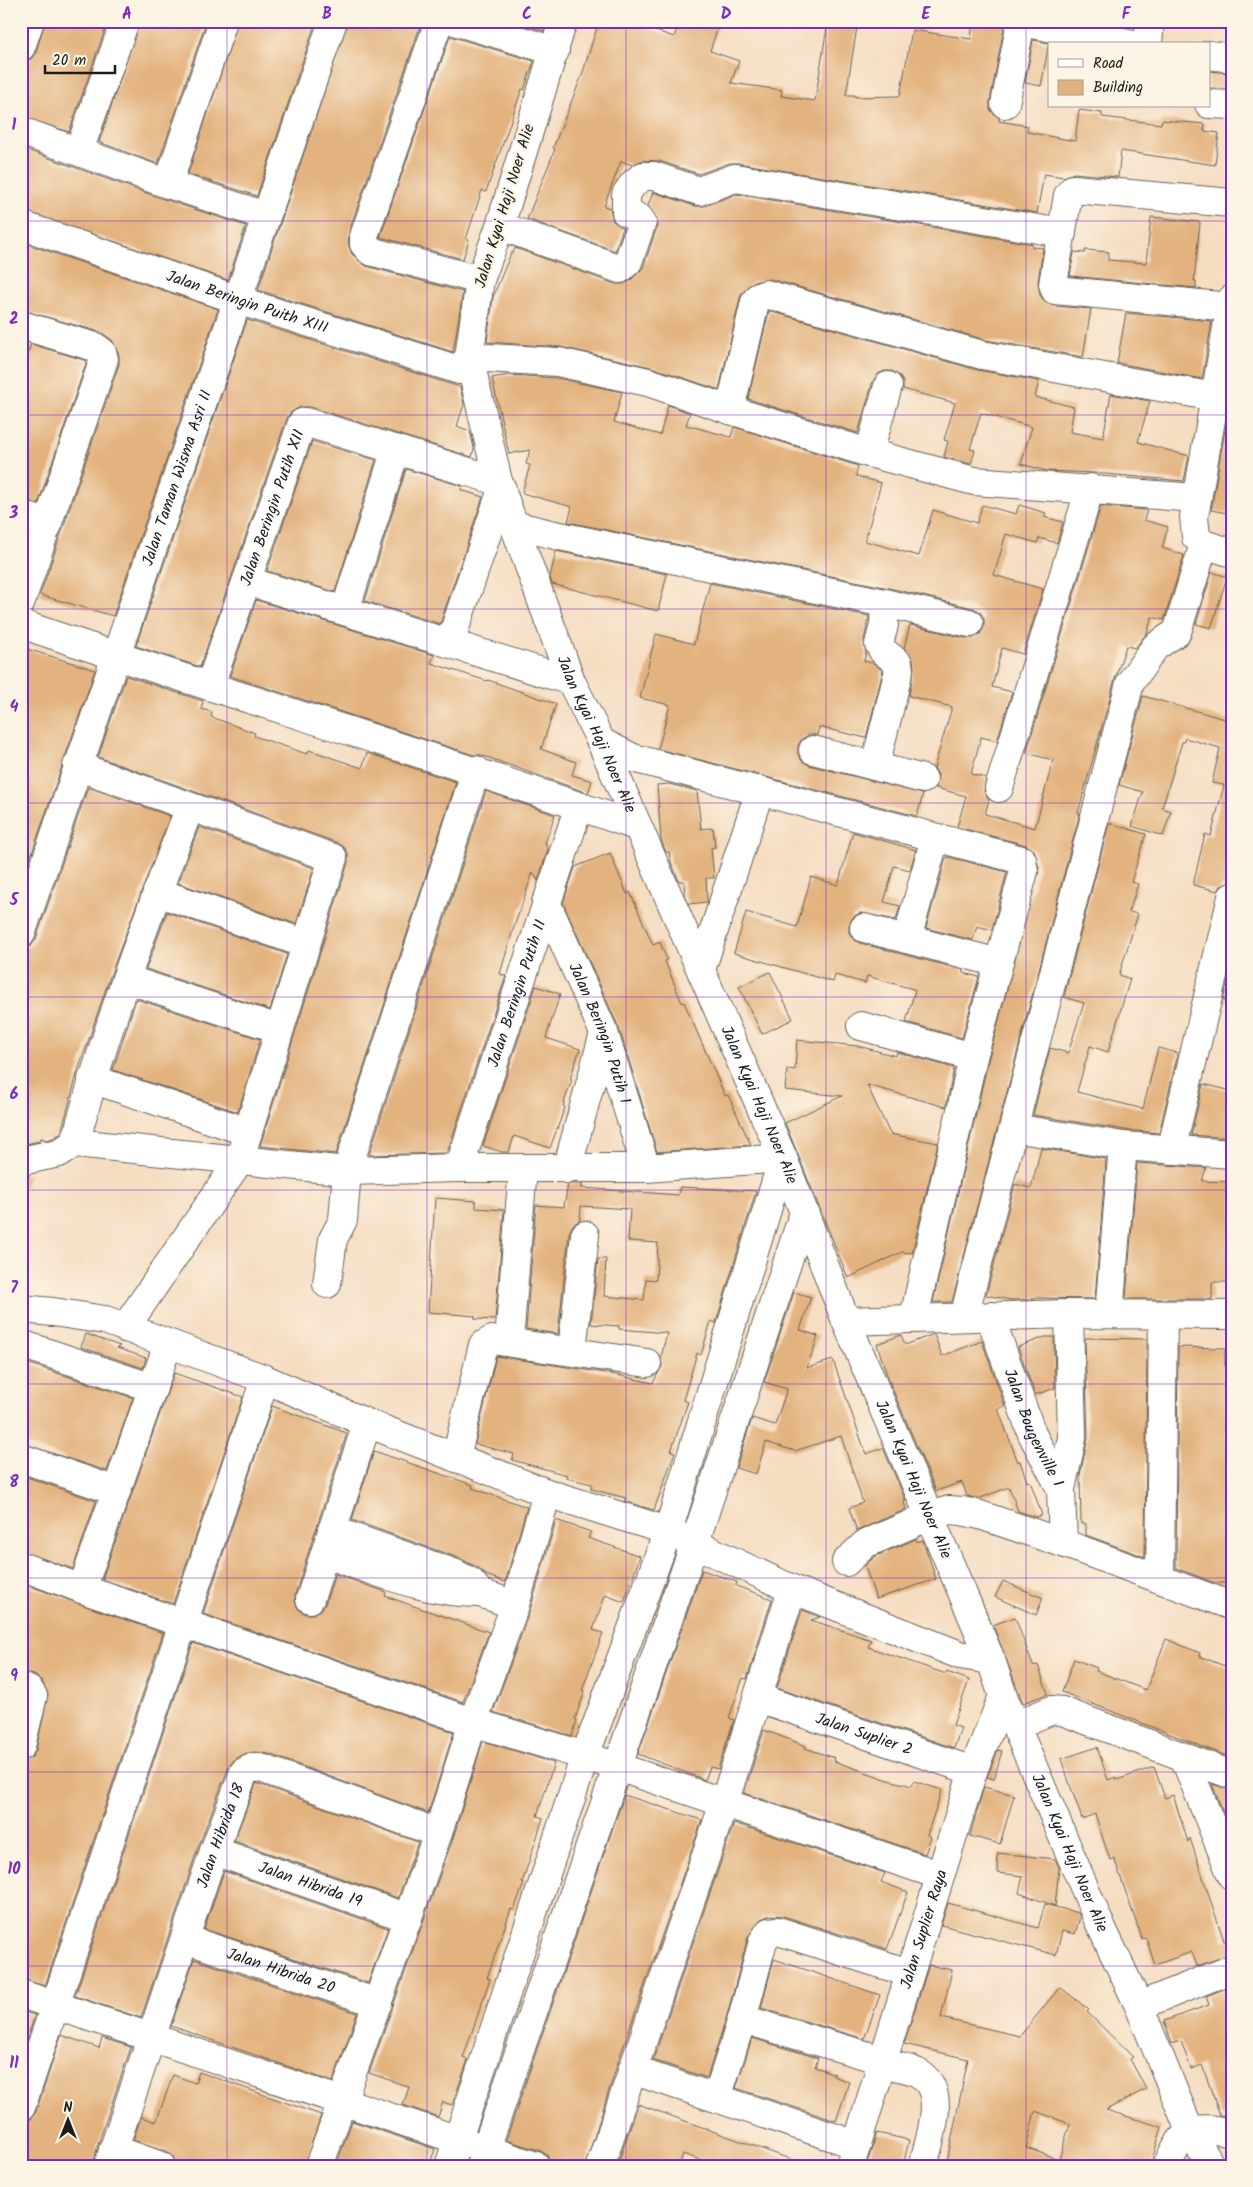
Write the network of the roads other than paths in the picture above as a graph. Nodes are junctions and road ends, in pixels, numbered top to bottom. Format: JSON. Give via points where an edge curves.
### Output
{"nodes":[{"id":1,"x":30,"y":21,"type":"edge"},
{"id":2,"x":125,"y":21,"type":"edge"},
{"id":3,"x":223,"y":21,"type":"edge"},
{"id":4,"x":333,"y":21,"type":"edge"},
{"id":5,"x":439,"y":21,"type":"edge"},
{"id":6,"x":455,"y":21,"type":"edge"},
{"id":7,"x":563,"y":21,"type":"edge"},
{"id":8,"x":1150,"y":21,"type":"edge"},
{"id":9,"x":1020,"y":22,"type":"edge"},
{"id":10,"x":1122,"y":42,"type":"edge"},
{"id":11,"x":1148,"y":42,"type":"edge"},
{"id":12,"x":21,"y":47,"type":"edge"},
{"id":13,"x":554,"y":51,"type":"junction"},
{"id":14,"x":1210,"y":55,"type":"edge"},
{"id":15,"x":1232,"y":58,"type":"edge"},
{"id":16,"x":1005,"y":104,"type":"dead end"},
{"id":17,"x":1210,"y":104,"type":"edge"},
{"id":18,"x":1232,"y":105,"type":"edge"},
{"id":19,"x":21,"y":131,"type":"edge"},
{"id":20,"x":79,"y":151,"type":"junction"},
{"id":21,"x":168,"y":184,"type":"junction"},
{"id":22,"x":1232,"y":203,"type":"edge"},
{"id":23,"x":266,"y":216,"type":"junction"},
{"id":24,"x":21,"y":225,"type":"edge"},
{"id":25,"x":500,"y":226,"type":"junction"},
{"id":26,"x":1062,"y":233,"type":"junction"},
{"id":27,"x":480,"y":280,"type":"junction"},
{"id":28,"x":237,"y":299,"type":"junction"},
{"id":29,"x":1231,"y":303,"type":"edge"},
{"id":30,"x":21,"y":325,"type":"edge"},
{"id":31,"x":469,"y":357,"type":"junction"},
{"id":32,"x":888,"y":386,"type":"dead end"},
{"id":33,"x":1215,"y":397,"type":"junction"},
{"id":34,"x":730,"y":410,"type":"junction"},
{"id":35,"x":396,"y":449,"type":"junction"},
{"id":36,"x":869,"y":453,"type":"junction"},
{"id":37,"x":500,"y":485,"type":"junction"},
{"id":38,"x":1090,"y":488,"type":"junction"},
{"id":39,"x":1196,"y":498,"type":"junction"},
{"id":40,"x":21,"y":514,"type":"edge"},
{"id":41,"x":48,"y":525,"type":"junction"},
{"id":42,"x":514,"y":525,"type":"junction"},
{"id":43,"x":1204,"y":544,"type":"junction"},
{"id":44,"x":1232,"y":553,"type":"edge"},
{"id":45,"x":247,"y":581,"type":"junction"},
{"id":46,"x":21,"y":602,"type":"edge"},
{"id":47,"x":885,"y":603,"type":"junction"},
{"id":48,"x":345,"y":611,"type":"junction"},
{"id":49,"x":970,"y":623,"type":"dead end"},
{"id":50,"x":21,"y":624,"type":"edge"},
{"id":51,"x":450,"y":643,"type":"junction"},
{"id":52,"x":116,"y":656,"type":"junction"},
{"id":53,"x":571,"y":681,"type":"junction"},
{"id":54,"x":210,"y":685,"type":"junction"},
{"id":55,"x":601,"y":742,"type":"junction"},
{"id":56,"x":813,"y":750,"type":"dead end"},
{"id":57,"x":77,"y":766,"type":"junction"},
{"id":58,"x":875,"y":766,"type":"junction"},
{"id":59,"x":476,"y":770,"type":"junction"},
{"id":60,"x":923,"y":779,"type":"dead end"},
{"id":61,"x":999,"y":788,"type":"dead end"},
{"id":62,"x":760,"y":790,"type":"junction"},
{"id":63,"x":190,"y":807,"type":"junction"},
{"id":64,"x":577,"y":812,"type":"junction"},
{"id":65,"x":636,"y":826,"type":"junction"},
{"id":66,"x":935,"y":838,"type":"junction"},
{"id":67,"x":157,"y":892,"type":"junction"},
{"id":68,"x":1232,"y":897,"type":"edge"},
{"id":69,"x":546,"y":902,"type":"junction"},
{"id":70,"x":864,"y":928,"type":"dead end"},
{"id":71,"x":21,"y":934,"type":"edge"},
{"id":72,"x":907,"y":939,"type":"junction"},
{"id":73,"x":306,"y":944,"type":"junction"},
{"id":74,"x":999,"y":963,"type":"junction"},
{"id":75,"x":701,"y":970,"type":"junction"},
{"id":76,"x":126,"y":979,"type":"junction"},
{"id":77,"x":861,"y":1026,"type":"dead end"},
{"id":78,"x":279,"y":1029,"type":"junction"},
{"id":79,"x":604,"y":1034,"type":"junction"},
{"id":80,"x":973,"y":1057,"type":"junction"},
{"id":81,"x":92,"y":1079,"type":"junction"},
{"id":82,"x":1014,"y":1128,"type":"junction"},
{"id":83,"x":248,"y":1132,"type":"junction"},
{"id":84,"x":75,"y":1143,"type":"junction"},
{"id":85,"x":1123,"y":1146,"type":"junction"},
{"id":86,"x":1171,"y":1150,"type":"junction"},
{"id":87,"x":1232,"y":1154,"type":"edge"},
{"id":88,"x":784,"y":1158,"type":"junction"},
{"id":89,"x":21,"y":1161,"type":"edge"},
{"id":90,"x":239,"y":1161,"type":"junction"},
{"id":91,"x":459,"y":1168,"type":"junction"},
{"id":92,"x":646,"y":1168,"type":"junction"},
{"id":93,"x":523,"y":1169,"type":"junction"},
{"id":94,"x":567,"y":1169,"type":"junction"},
{"id":95,"x":347,"y":1171,"type":"junction"},
{"id":96,"x":804,"y":1212,"type":"junction"},
{"id":97,"x":586,"y":1235,"type":"dead end"},
{"id":98,"x":327,"y":1284,"type":"dead end"},
{"id":99,"x":21,"y":1309,"type":"edge"},
{"id":100,"x":1069,"y":1314,"type":"junction"},
{"id":101,"x":1109,"y":1314,"type":"junction"},
{"id":102,"x":1163,"y":1315,"type":"junction"},
{"id":103,"x":1232,"y":1315,"type":"edge"},
{"id":104,"x":977,"y":1316,"type":"junction"},
{"id":105,"x":914,"y":1317,"type":"junction"},
{"id":106,"x":846,"y":1321,"type":"junction"},
{"id":107,"x":125,"y":1328,"type":"junction"},
{"id":108,"x":509,"y":1341,"type":"junction"},
{"id":109,"x":21,"y":1344,"type":"edge"},
{"id":110,"x":168,"y":1344,"type":"junction"},
{"id":111,"x":572,"y":1351,"type":"junction"},
{"id":112,"x":647,"y":1363,"type":"dead end"},
{"id":113,"x":265,"y":1379,"type":"junction"},
{"id":114,"x":153,"y":1388,"type":"junction"},
{"id":115,"x":367,"y":1423,"type":"junction"},
{"id":116,"x":21,"y":1458,"type":"edge"},
{"id":117,"x":456,"y":1458,"type":"junction"},
{"id":118,"x":1061,"y":1489,"type":"junction"},
{"id":119,"x":116,"y":1491,"type":"junction"},
{"id":120,"x":547,"y":1493,"type":"junction"},
{"id":121,"x":930,"y":1516,"type":"junction"},
{"id":122,"x":668,"y":1531,"type":"junction"},
{"id":123,"x":329,"y":1542,"type":"junction"},
{"id":124,"x":694,"y":1542,"type":"junction"},
{"id":125,"x":1063,"y":1543,"type":"junction"},
{"id":126,"x":846,"y":1562,"type":"dead end"},
{"id":127,"x":21,"y":1566,"type":"edge"},
{"id":128,"x":1160,"y":1579,"type":"junction"},
{"id":129,"x":792,"y":1589,"type":"junction"},
{"id":130,"x":82,"y":1590,"type":"junction"},
{"id":131,"x":310,"y":1599,"type":"dead end"},
{"id":132,"x":515,"y":1605,"type":"junction"},
{"id":133,"x":1232,"y":1606,"type":"edge"},
{"id":134,"x":183,"y":1622,"type":"junction"},
{"id":135,"x":991,"y":1660,"type":"junction"},
{"id":136,"x":21,"y":1687,"type":"edge"},
{"id":137,"x":1003,"y":1696,"type":"junction"},
{"id":138,"x":758,"y":1698,"type":"junction"},
{"id":139,"x":473,"y":1722,"type":"junction"},
{"id":140,"x":1016,"y":1725,"type":"junction"},
{"id":141,"x":21,"y":1746,"type":"edge"},
{"id":142,"x":586,"y":1756,"type":"junction"},
{"id":143,"x":1184,"y":1757,"type":"junction"},
{"id":144,"x":616,"y":1766,"type":"junction"},
{"id":145,"x":972,"y":1771,"type":"junction"},
{"id":146,"x":1232,"y":1775,"type":"edge"},
{"id":147,"x":724,"y":1803,"type":"junction"},
{"id":148,"x":438,"y":1833,"type":"junction"},
{"id":149,"x":214,"y":1851,"type":"junction"},
{"id":150,"x":939,"y":1875,"type":"junction"},
{"id":151,"x":1232,"y":1875,"type":"edge"},
{"id":152,"x":408,"y":1918,"type":"junction"},
{"id":153,"x":185,"y":1939,"type":"junction"},
{"id":154,"x":1232,"y":1969,"type":"edge"},
{"id":155,"x":909,"y":1973,"type":"junction"},
{"id":156,"x":21,"y":1994,"type":"edge"},
{"id":157,"x":378,"y":2003,"type":"junction"},
{"id":158,"x":56,"y":2006,"type":"junction"},
{"id":159,"x":1139,"y":2006,"type":"junction"},
{"id":160,"x":742,"y":2019,"type":"junction"},
{"id":161,"x":150,"y":2038,"type":"junction"},
{"id":162,"x":882,"y":2062,"type":"junction"},
{"id":163,"x":632,"y":2070,"type":"junction"},
{"id":164,"x":717,"y":2098,"type":"junction"},
{"id":165,"x":342,"y":2100,"type":"junction"},
{"id":166,"x":21,"y":2107,"type":"edge"},
{"id":167,"x":1190,"y":2131,"type":"junction"},
{"id":168,"x":1232,"y":2133,"type":"edge"},
{"id":169,"x":458,"y":2140,"type":"junction"},
{"id":170,"x":853,"y":2156,"type":"edge"},
{"id":171,"x":482,"y":2157,"type":"edge"},
{"id":172,"x":110,"y":2158,"type":"edge"},
{"id":173,"x":161,"y":2166,"type":"edge"},
{"id":174,"x":319,"y":2166,"type":"edge"},
{"id":175,"x":449,"y":2166,"type":"edge"},
{"id":176,"x":536,"y":2166,"type":"edge"},
{"id":177,"x":600,"y":2166,"type":"edge"},
{"id":178,"x":923,"y":2166,"type":"edge"},
{"id":179,"x":1167,"y":2166,"type":"edge"},
{"id":180,"x":1211,"y":2166,"type":"edge"}],
"edges":[{"from":1,"to":12,"type":"street"},
{"from":2,"to":20,"type":"street"},
{"from":3,"to":21,"type":"street"},
{"from":4,"to":23,"type":"street","name":"Jalan Taman Wisma Asri II"},
{"from":5,"to":27,"type":"street","via":[[364,236],[364,244],[370,251]]},
{"from":6,"to":13,"type":"street"},
{"from":7,"to":13,"type":"street","name":"Jalan Kyai Haji Noer Alie"},
{"from":8,"to":11,"type":"street"},
{"from":9,"to":10,"type":"street"},
{"from":9,"to":16,"type":"street"},
{"from":13,"to":25,"type":"street","name":"Jalan Kyai Haji Noer Alie"},
{"from":14,"to":15,"type":"street"},
{"from":17,"to":18,"type":"street"},
{"from":19,"to":20,"type":"street"},
{"from":20,"to":21,"type":"street"},
{"from":21,"to":23,"type":"street"},
{"from":22,"to":26,"type":"street","via":[[1077,188],[1068,195]]},
{"from":23,"to":28,"type":"street","name":"Jalan Taman Wisma Asri II"},
{"from":24,"to":28,"type":"street","name":"Jalan Beringin Puith XIII"},
{"from":25,"to":26,"type":"street","via":[[620,269],[628,262],[642,222],[626,212],[626,194],[639,179],[648,176],[699,191],[735,178]]},
{"from":25,"to":27,"type":"street","name":"Jalan Kyai Haji Noer Alie"},
{"from":26,"to":29,"type":"street","via":[[1053,284],[1055,290]]},
{"from":27,"to":31,"type":"street","name":"Jalan Kyai Haji Noer Alie"},
{"from":28,"to":31,"type":"street","name":"Jalan Beringin Puith XIII","via":[[459,370]]},
{"from":28,"to":52,"type":"street","name":"Jalan Taman Wisma Asri II"},
{"from":29,"to":33,"type":"street"},
{"from":30,"to":41,"type":"street","via":[[95,347],[104,355]]},
{"from":31,"to":34,"type":"street","via":[[558,362],[654,383]]},
{"from":31,"to":37,"type":"street","name":"Jalan Kyai Haji Noer Alie"},
{"from":32,"to":36,"type":"street"},
{"from":33,"to":34,"type":"street","via":[[982,355],[766,294],[755,302]]},
{"from":33,"to":39,"type":"street"},
{"from":34,"to":36,"type":"street"},
{"from":35,"to":37,"type":"street"},
{"from":35,"to":45,"type":"street","name":"Jalan Beringin Putih XII","via":[[302,423]]},
{"from":35,"to":48,"type":"street"},
{"from":36,"to":38,"type":"street","via":[[974,481]]},
{"from":37,"to":42,"type":"street","name":"Jalan Kyai Haji Noer Alie"},
{"from":37,"to":51,"type":"street"},
{"from":38,"to":39,"type":"street"},
{"from":38,"to":61,"type":"street"},
{"from":39,"to":43,"type":"street","via":[[1194,530]]},
{"from":40,"to":41,"type":"street"},
{"from":41,"to":46,"type":"street"},
{"from":42,"to":47,"type":"street"},
{"from":42,"to":53,"type":"street","name":"Jalan Kyai Haji Noer Alie"},
{"from":43,"to":44,"type":"street"},
{"from":43,"to":82,"type":"street","via":[[1177,632],[1155,647],[1130,683]]},
{"from":45,"to":48,"type":"street"},
{"from":45,"to":54,"type":"street","name":"Jalan Beringin Putih XII"},
{"from":47,"to":49,"type":"street"},
{"from":47,"to":58,"type":"street","via":[[879,644],[898,663],[899,670]]},
{"from":48,"to":51,"type":"street"},
{"from":50,"to":52,"type":"street"},
{"from":51,"to":53,"type":"street"},
{"from":52,"to":54,"type":"street"},
{"from":52,"to":57,"type":"street","name":"Jalan Taman Wisma Asri II"},
{"from":53,"to":55,"type":"street","name":"Jalan Kyai Haji Noer Alie"},
{"from":54,"to":59,"type":"street"},
{"from":55,"to":62,"type":"street","via":[[633,758]]},
{"from":55,"to":65,"type":"street","name":"Jalan Kyai Haji Noer Alie"},
{"from":56,"to":58,"type":"street"},
{"from":57,"to":63,"type":"street"},
{"from":57,"to":71,"type":"street","name":"Jalan Taman Wisma Asri II"},
{"from":58,"to":60,"type":"street"},
{"from":59,"to":64,"type":"street"},
{"from":59,"to":95,"type":"street"},
{"from":62,"to":66,"type":"street"},
{"from":62,"to":75,"type":"street"},
{"from":63,"to":67,"type":"street"},
{"from":63,"to":73,"type":"street","via":[[333,858]]},
{"from":64,"to":65,"type":"street"},
{"from":64,"to":69,"type":"street","name":"Jalan Beringin Putih II"},
{"from":65,"to":75,"type":"street","name":"Jalan Kyai Haji Noer Alie"},
{"from":66,"to":72,"type":"street"},
{"from":66,"to":74,"type":"street","via":[[1022,860],[1024,871]]},
{"from":67,"to":73,"type":"street"},
{"from":67,"to":76,"type":"street"},
{"from":68,"to":86,"type":"street"},
{"from":69,"to":79,"type":"street","name":"Jalan Beringin Putih I"},
{"from":69,"to":91,"type":"street","name":"Jalan Beringin Putih II"},
{"from":70,"to":72,"type":"street"},
{"from":72,"to":74,"type":"street"},
{"from":73,"to":78,"type":"street"},
{"from":74,"to":80,"type":"street"},
{"from":75,"to":88,"type":"street","name":"Jalan Kyai Haji Noer Alie"},
{"from":76,"to":78,"type":"street"},
{"from":76,"to":81,"type":"street"},
{"from":77,"to":80,"type":"street"},
{"from":78,"to":83,"type":"street"},
{"from":79,"to":92,"type":"street","name":"Jalan Beringin Putih I"},
{"from":79,"to":94,"type":"street"},
{"from":80,"to":105,"type":"street"},
{"from":81,"to":83,"type":"street"},
{"from":81,"to":84,"type":"street"},
{"from":82,"to":85,"type":"street"},
{"from":82,"to":104,"type":"street"},
{"from":83,"to":90,"type":"street"},
{"from":84,"to":89,"type":"street","via":[[59,1153]]},
{"from":84,"to":90,"type":"street"},
{"from":85,"to":86,"type":"street"},
{"from":85,"to":101,"type":"street"},
{"from":86,"to":87,"type":"street"},
{"from":88,"to":92,"type":"street"},
{"from":88,"to":96,"type":"street","name":"Jalan Kyai Haji Noer Alie"},
{"from":88,"to":122,"type":"street"},
{"from":90,"to":95,"type":"street"},
{"from":90,"to":107,"type":"street"},
{"from":91,"to":93,"type":"street"},
{"from":91,"to":95,"type":"street"},
{"from":92,"to":94,"type":"street"},
{"from":93,"to":94,"type":"street"},
{"from":93,"to":108,"type":"street"},
{"from":95,"to":98,"type":"street","via":[[343,1220],[333,1239]]},
{"from":96,"to":106,"type":"street","name":"Jalan Kyai Haji Noer Alie"},
{"from":96,"to":124,"type":"street"},
{"from":97,"to":111,"type":"street"},
{"from":99,"to":107,"type":"street","via":[[105,1320]]},
{"from":100,"to":101,"type":"street"},
{"from":100,"to":104,"type":"street"},
{"from":100,"to":118,"type":"street","via":[[1072,1438]]},
{"from":101,"to":102,"type":"street"},
{"from":102,"to":103,"type":"street"},
{"from":102,"to":128,"type":"street"},
{"from":104,"to":105,"type":"street"},
{"from":104,"to":118,"type":"street","name":"Jalan Bougenville I"},
{"from":105,"to":106,"type":"street"},
{"from":106,"to":121,"type":"street","name":"Jalan Kyai Haji Noer Alie"},
{"from":107,"to":110,"type":"street"},
{"from":108,"to":111,"type":"street"},
{"from":108,"to":117,"type":"street","via":[[492,1340],[483,1345]]},
{"from":109,"to":114,"type":"street"},
{"from":110,"to":113,"type":"street"},
{"from":110,"to":114,"type":"street"},
{"from":111,"to":112,"type":"street"},
{"from":113,"to":115,"type":"street"},
{"from":113,"to":134,"type":"street"},
{"from":114,"to":119,"type":"street"},
{"from":115,"to":117,"type":"street"},
{"from":115,"to":123,"type":"street"},
{"from":116,"to":119,"type":"street"},
{"from":117,"to":120,"type":"street"},
{"from":118,"to":125,"type":"street","name":"Jalan Bougenville I"},
{"from":119,"to":130,"type":"street"},
{"from":120,"to":122,"type":"street"},
{"from":120,"to":132,"type":"street"},
{"from":121,"to":125,"type":"street","via":[[949,1510],[962,1511]]},
{"from":121,"to":126,"type":"street","via":[[865,1544]]},
{"from":121,"to":135,"type":"street","name":"Jalan Kyai Haji Noer Alie"},
{"from":122,"to":124,"type":"street"},
{"from":122,"to":142,"type":"street"},
{"from":123,"to":131,"type":"street"},
{"from":123,"to":132,"type":"street","via":[[456,1574],[471,1582],[480,1593]]},
{"from":124,"to":129,"type":"street"},
{"from":124,"to":144,"type":"street"},
{"from":125,"to":128,"type":"street"},
{"from":127,"to":130,"type":"street"},
{"from":128,"to":133,"type":"street"},
{"from":129,"to":135,"type":"street","via":[[960,1655]]},
{"from":129,"to":138,"type":"street"},
{"from":130,"to":134,"type":"street"},
{"from":132,"to":139,"type":"street"},
{"from":134,"to":139,"type":"street"},
{"from":134,"to":158,"type":"street"},
{"from":135,"to":137,"type":"street","name":"Jalan Kyai Haji Noer Alie"},
{"from":136,"to":141,"type":"street","via":[[32,1692],[33,1701]]},
{"from":137,"to":140,"type":"street","name":"Jalan Kyai Haji Noer Alie"},
{"from":137,"to":145,"type":"street","name":"Jalan Suplier Raya"},
{"from":138,"to":145,"type":"street","name":"Jalan Suplier 2"},
{"from":138,"to":147,"type":"street"},
{"from":139,"to":142,"type":"street"},
{"from":139,"to":148,"type":"street"},
{"from":140,"to":143,"type":"street","via":[[1052,1710],[1062,1711]]},
{"from":140,"to":159,"type":"street","name":"Jalan Kyai Haji Noer Alie","via":[[1099,1922]]},
{"from":142,"to":144,"type":"street"},
{"from":142,"to":169,"type":"street"},
{"from":143,"to":146,"type":"street"},
{"from":143,"to":151,"type":"street"},
{"from":144,"to":147,"type":"street"},
{"from":144,"to":171,"type":"street"},
{"from":145,"to":150,"type":"street","name":"Jalan Suplier Raya"},
{"from":147,"to":150,"type":"street"},
{"from":147,"to":163,"type":"street"},
{"from":148,"to":149,"type":"street","name":"Jalan Hibrida 18","via":[[254,1767],[244,1772]]},
{"from":148,"to":152,"type":"street"},
{"from":149,"to":152,"type":"street","name":"Jalan Hibrida 19"},
{"from":149,"to":153,"type":"street","name":"Jalan Hibrida 18"},
{"from":150,"to":155,"type":"street","name":"Jalan Suplier Raya"},
{"from":152,"to":157,"type":"street"},
{"from":153,"to":157,"type":"street","name":"Jalan Hibrida 20"},
{"from":153,"to":161,"type":"street","name":"Jalan Hibrida 18"},
{"from":154,"to":159,"type":"street"},
{"from":155,"to":160,"type":"street","via":[[778,1931],[769,1932],[763,1941]]},
{"from":155,"to":162,"type":"street","name":"Jalan Suplier Raya"},
{"from":156,"to":158,"type":"street"},
{"from":157,"to":165,"type":"street"},
{"from":158,"to":161,"type":"street"},
{"from":158,"to":166,"type":"street"},
{"from":159,"to":167,"type":"street","name":"Jalan Kyai Haji Noer Alie"},
{"from":160,"to":162,"type":"street"},
{"from":160,"to":164,"type":"street"},
{"from":161,"to":165,"type":"street"},
{"from":161,"to":172,"type":"street","name":"Jalan Hibrida 18"},
{"from":162,"to":170,"type":"street","name":"Jalan Suplier Raya"},
{"from":162,"to":178,"type":"street","via":[[916,2072],[929,2083],[937,2110]]},
{"from":163,"to":164,"type":"street"},
{"from":163,"to":177,"type":"street"},
{"from":164,"to":170,"type":"street"},
{"from":165,"to":169,"type":"street"},
{"from":165,"to":174,"type":"street"},
{"from":167,"to":168,"type":"street","via":[[1216,2129]]},
{"from":167,"to":179,"type":"street","via":[[1173,2151]]},
{"from":167,"to":180,"type":"street","name":"Jalan Kyai Haji Noer Alie"},
{"from":169,"to":171,"type":"street"},
{"from":169,"to":175,"type":"street"},
{"from":171,"to":176,"type":"street"},
{"from":172,"to":173,"type":"street"}]}
